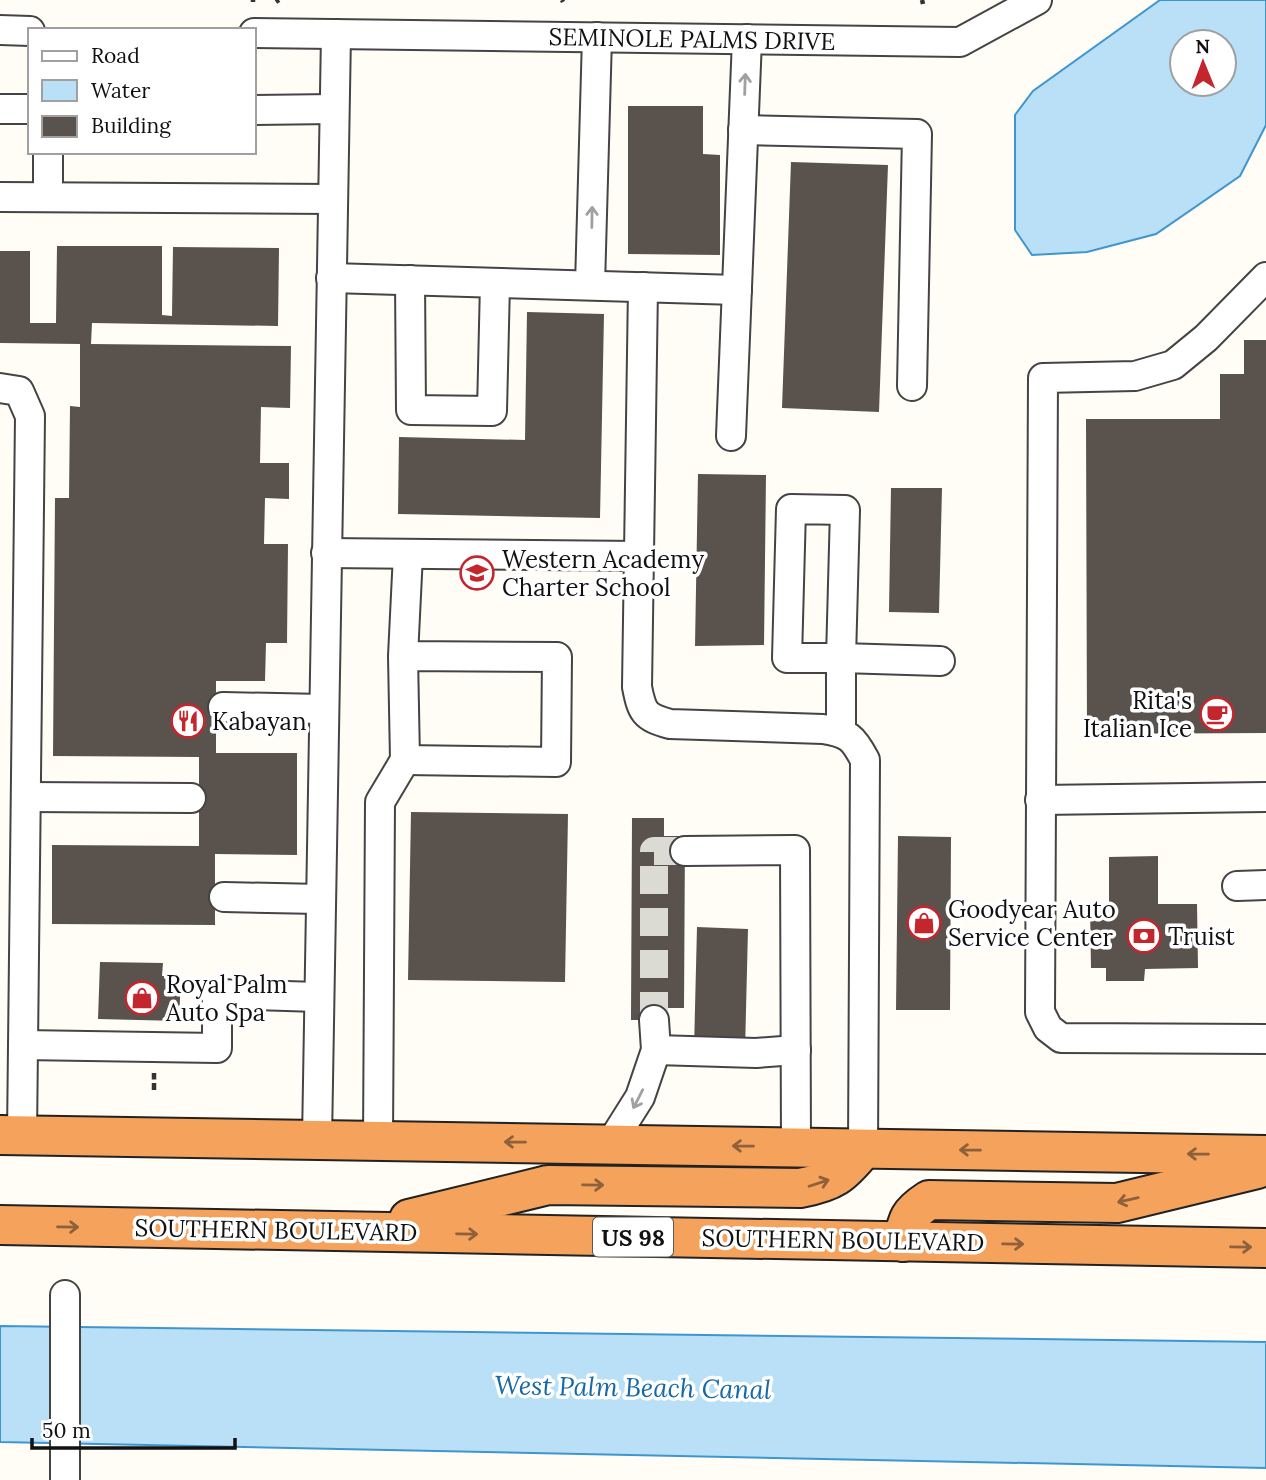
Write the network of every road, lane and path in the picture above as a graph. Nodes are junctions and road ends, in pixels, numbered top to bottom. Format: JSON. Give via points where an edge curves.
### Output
{"nodes":[{"id":1,"x":1037,"y":0,"type":"edge"},
{"id":2,"x":0,"y":30,"type":"edge"},
{"id":3,"x":28,"y":31,"type":"edge"},
{"id":4,"x":256,"y":33,"type":"edge"},
{"id":5,"x":336,"y":34,"type":"junction"},
{"id":6,"x":597,"y":37,"type":"junction"},
{"id":7,"x":747,"y":39,"type":"junction"},
{"id":8,"x":0,"y":109,"type":"edge"},
{"id":9,"x":28,"y":109,"type":"edge"},
{"id":10,"x":334,"y":109,"type":"junction"},
{"id":11,"x":256,"y":110,"type":"edge"},
{"id":12,"x":744,"y":130,"type":"junction"},
{"id":13,"x":48,"y":154,"type":"edge"},
{"id":14,"x":0,"y":197,"type":"edge"},
{"id":15,"x":48,"y":197,"type":"junction"},
{"id":16,"x":333,"y":199,"type":"junction"},
{"id":17,"x":1266,"y":277,"type":"edge"},
{"id":18,"x":331,"y":278,"type":"junction"},
{"id":19,"x":410,"y":280,"type":"junction"},
{"id":20,"x":495,"y":282,"type":"junction"},
{"id":21,"x":590,"y":285,"type":"junction"},
{"id":22,"x":643,"y":287,"type":"junction"},
{"id":23,"x":737,"y":290,"type":"junction"},
{"id":24,"x":912,"y":386,"type":"dead end"},
{"id":25,"x":0,"y":388,"type":"edge"},
{"id":26,"x":732,"y":436,"type":"dead end"},
{"id":27,"x":326,"y":553,"type":"junction"},
{"id":28,"x":408,"y":554,"type":"junction"},
{"id":29,"x":639,"y":556,"type":"junction"},
{"id":30,"x":403,"y":656,"type":"junction"},
{"id":31,"x":841,"y":658,"type":"junction"},
{"id":32,"x":940,"y":661,"type":"dead end"},
{"id":33,"x":223,"y":707,"type":"dead end"},
{"id":34,"x":323,"y":709,"type":"junction"},
{"id":35,"x":842,"y":732,"type":"junction"},
{"id":36,"x":405,"y":760,"type":"junction"},
{"id":37,"x":1266,"y":797,"type":"edge"},
{"id":38,"x":191,"y":798,"type":"dead end"},
{"id":39,"x":1040,"y":800,"type":"junction"},
{"id":40,"x":17,"y":810,"type":"edge"},
{"id":41,"x":685,"y":851,"type":"tunnel mouth"},
{"id":42,"x":13,"y":852,"type":"edge"},
{"id":43,"x":1266,"y":885,"type":"edge"},
{"id":44,"x":1237,"y":886,"type":"dead end"},
{"id":45,"x":224,"y":897,"type":"dead end"},
{"id":46,"x":320,"y":899,"type":"junction"},
{"id":47,"x":318,"y":997,"type":"junction"},
{"id":48,"x":654,"y":1020,"type":"tunnel mouth"},
{"id":49,"x":1266,"y":1039,"type":"edge"},
{"id":50,"x":23,"y":1045,"type":"junction"},
{"id":51,"x":656,"y":1050,"type":"junction"},
{"id":52,"x":796,"y":1050,"type":"junction"},
{"id":53,"x":154,"y":1068,"type":"dead end"},
{"id":54,"x":154,"y":1090,"type":"dead end"},
{"id":55,"x":11,"y":1136,"type":"edge"},
{"id":56,"x":317,"y":1140,"type":"junction"},
{"id":57,"x":378,"y":1141,"type":"junction"},
{"id":58,"x":611,"y":1143,"type":"junction"},
{"id":59,"x":796,"y":1147,"type":"junction"},
{"id":60,"x":863,"y":1149,"type":"junction"},
{"id":61,"x":1266,"y":1155,"type":"edge"},
{"id":62,"x":1266,"y":1167,"type":"edge"},
{"id":63,"x":0,"y":1226,"type":"edge"},
{"id":64,"x":359,"y":1232,"type":"junction"},
{"id":65,"x":904,"y":1242,"type":"junction"},
{"id":66,"x":1266,"y":1248,"type":"edge"},
{"id":67,"x":65,"y":1295,"type":"dead end"},
{"id":68,"x":65,"y":1473,"type":"edge"}],
"edges":[{"from":1,"to":7,"type":"street","name":"SEMINOLE PALMS DRIVE","via":[[960,42]]},
{"from":2,"to":3,"type":"street"},
{"from":4,"to":5,"type":"street","name":"SEMINOLE PALMS DRIVE"},
{"from":5,"to":6,"type":"street","name":"SEMINOLE PALMS DRIVE"},
{"from":5,"to":10,"type":"street"},
{"from":6,"to":7,"type":"street","name":"SEMINOLE PALMS DRIVE"},
{"from":21,"to":6,"type":"street","one_way":true},
{"from":12,"to":7,"type":"street","one_way":true},
{"from":8,"to":9,"type":"street"},
{"from":10,"to":11,"type":"street"},
{"from":10,"to":16,"type":"street"},
{"from":12,"to":23,"type":"street"},
{"from":12,"to":24,"type":"street","via":[[917,134]]},
{"from":13,"to":15,"type":"street"},
{"from":14,"to":15,"type":"street"},
{"from":15,"to":16,"type":"street"},
{"from":16,"to":18,"type":"street"},
{"from":17,"to":39,"type":"street","via":[[1173,365],[1135,376],[1043,377]]},
{"from":18,"to":19,"type":"street"},
{"from":18,"to":27,"type":"street"},
{"from":19,"to":20,"type":"street"},
{"from":19,"to":20,"type":"street","via":[[411,410],[492,411]]},
{"from":20,"to":21,"type":"street"},
{"from":21,"to":22,"type":"street"},
{"from":22,"to":23,"type":"street"},
{"from":22,"to":29,"type":"street"},
{"from":23,"to":26,"type":"street"},
{"from":25,"to":40,"type":"street","via":[[19,391],[30,416]]},
{"from":27,"to":28,"type":"street"},
{"from":27,"to":34,"type":"street"},
{"from":28,"to":29,"type":"street"},
{"from":28,"to":30,"type":"street"},
{"from":29,"to":35,"type":"street","via":[[637,687],[641,707],[650,719],[670,724]]},
{"from":30,"to":36,"type":"street"},
{"from":30,"to":36,"type":"street","via":[[557,657],[556,762]]},
{"from":31,"to":31,"type":"street","via":[[845,509],[791,509],[787,658]]},
{"from":31,"to":32,"type":"street"},
{"from":31,"to":35,"type":"street"},
{"from":33,"to":34,"type":"street"},
{"from":34,"to":46,"type":"street"},
{"from":35,"to":60,"type":"street","via":[[855,741],[865,760]]},
{"from":36,"to":57,"type":"street","via":[[380,802]]},
{"from":37,"to":39,"type":"street"},
{"from":38,"to":40,"type":"street"},
{"from":39,"to":49,"type":"street","via":[[1040,1012],[1048,1028],[1061,1038]]},
{"from":40,"to":42,"type":"street"},
{"from":41,"to":52,"type":"street","via":[[795,850]]},
{"from":42,"to":50,"type":"street"},
{"from":43,"to":44,"type":"street"},
{"from":45,"to":46,"type":"street"},
{"from":46,"to":47,"type":"street"},
{"from":47,"to":50,"type":"street","via":[[217,994],[217,1048]]},
{"from":47,"to":56,"type":"street"},
{"from":48,"to":51,"type":"street"},
{"from":50,"to":55,"type":"street"},
{"from":51,"to":52,"type":"street","via":[[756,1054]]},
{"from":51,"to":58,"type":"street","one_way":true,"via":[[640,1097]]},
{"from":52,"to":59,"type":"street"},
{"from":53,"to":54,"type":"path"},
{"from":55,"to":56,"type":"highway"},
{"from":56,"to":57,"type":"highway"},
{"from":58,"to":57,"type":"highway","one_way":true},
{"from":59,"to":58,"type":"highway","one_way":true},
{"from":59,"to":60,"type":"highway"},
{"from":61,"to":60,"type":"highway","one_way":true},
{"from":64,"to":60,"type":"highway","one_way":true,"via":[[548,1185],[800,1188],[823,1184],[847,1170]]},
{"from":62,"to":65,"type":"highway","one_way":true,"via":[[1117,1203],[929,1200],[914,1210]]},
{"from":63,"to":64,"type":"highway","name":"SOUTHERN BOULEVARD","number":"US 98","one_way":true},
{"from":64,"to":65,"type":"highway","name":"SOUTHERN BOULEVARD","number":"US 98","one_way":true},
{"from":65,"to":66,"type":"highway","name":"SOUTHERN BOULEVARD","number":"US 98","one_way":true},
{"from":67,"to":68,"type":"street"}]}
